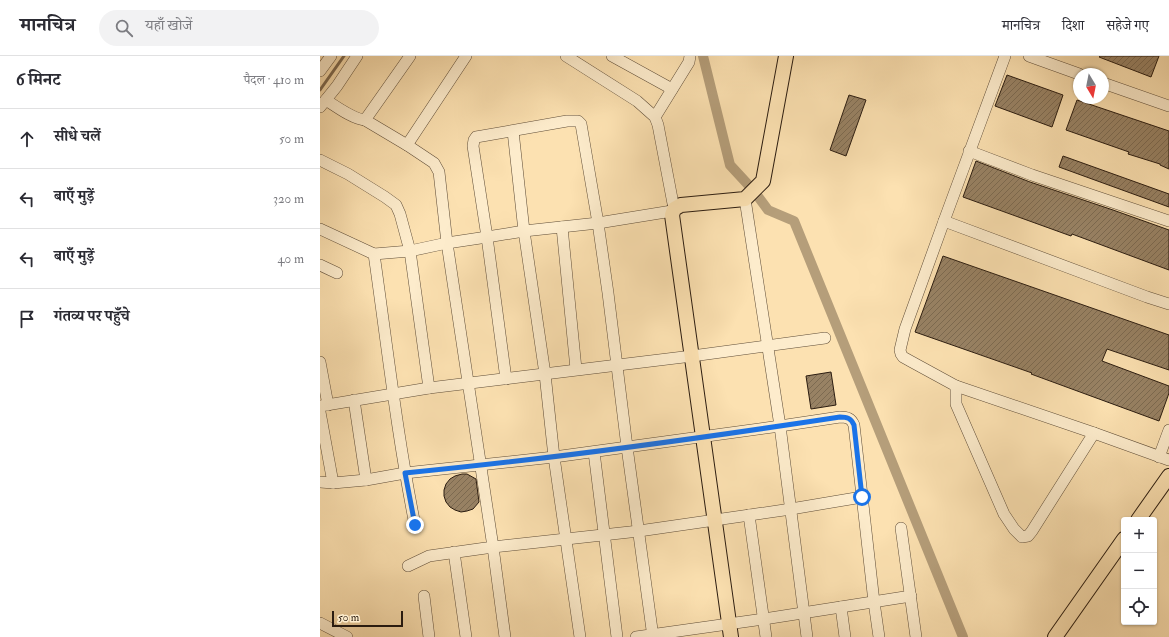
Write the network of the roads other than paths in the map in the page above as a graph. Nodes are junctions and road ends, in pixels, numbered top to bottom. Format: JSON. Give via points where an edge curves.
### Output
{"nodes":[{"id":1,"x":330,"y":56,"type":"edge"},
{"id":2,"x":357,"y":56,"type":"edge"},
{"id":3,"x":410,"y":56,"type":"edge"},
{"id":4,"x":466,"y":56,"type":"edge"},
{"id":5,"x":566,"y":56,"type":"edge"},
{"id":6,"x":612,"y":56,"type":"edge"},
{"id":7,"x":690,"y":56,"type":"edge"},
{"id":8,"x":786,"y":56,"type":"edge"},
{"id":9,"x":1004,"y":56,"type":"edge"},
{"id":10,"x":1029,"y":56,"type":"edge"},
{"id":11,"x":320,"y":71,"type":"edge"},
{"id":12,"x":1073,"y":72,"type":"edge"},
{"id":13,"x":1109,"y":85,"type":"edge"},
{"id":14,"x":672,"y":89,"type":"junction"},
{"id":15,"x":323,"y":104,"type":"edge"},
{"id":16,"x":1169,"y":106,"type":"edge"},
{"id":17,"x":654,"y":117,"type":"junction"},
{"id":18,"x":365,"y":120,"type":"junction"},
{"id":19,"x":513,"y":131,"type":"junction"},
{"id":20,"x":407,"y":145,"type":"junction"},
{"id":21,"x":969,"y":151,"type":"junction"},
{"id":22,"x":320,"y":160,"type":"edge"},
{"id":23,"x":745,"y":199,"type":"junction"},
{"id":24,"x":673,"y":210,"type":"junction"},
{"id":25,"x":944,"y":221,"type":"junction"},
{"id":26,"x":1169,"y":221,"type":"edge"},
{"id":27,"x":598,"y":223,"type":"junction"},
{"id":28,"x":562,"y":227,"type":"junction"},
{"id":29,"x":320,"y":229,"type":"edge"},
{"id":30,"x":524,"y":231,"type":"junction"},
{"id":31,"x":487,"y":237,"type":"junction"},
{"id":32,"x":447,"y":243,"type":"junction"},
{"id":33,"x":410,"y":251,"type":"junction"},
{"id":34,"x":374,"y":254,"type":"junction"},
{"id":35,"x":320,"y":265,"type":"edge"},
{"id":36,"x":337,"y":273,"type":"dead end"},
{"id":37,"x":1169,"y":304,"type":"edge"},
{"id":38,"x":825,"y":338,"type":"dead end"},
{"id":39,"x":768,"y":346,"type":"junction"},
{"id":40,"x":692,"y":356,"type":"junction"},
{"id":41,"x":320,"y":362,"type":"edge"},
{"id":42,"x":616,"y":364,"type":"junction"},
{"id":43,"x":576,"y":370,"type":"junction"},
{"id":44,"x":545,"y":374,"type":"junction"},
{"id":45,"x":506,"y":379,"type":"junction"},
{"id":46,"x":468,"y":383,"type":"junction"},
{"id":47,"x":956,"y":386,"type":"junction"},
{"id":48,"x":430,"y":388,"type":"junction"},
{"id":49,"x":393,"y":394,"type":"junction"},
{"id":50,"x":354,"y":400,"type":"junction"},
{"id":51,"x":323,"y":408,"type":"edge"},
{"id":52,"x":780,"y":426,"type":"junction"},
{"id":53,"x":1169,"y":430,"type":"edge"},
{"id":54,"x":1094,"y":433,"type":"junction"},
{"id":55,"x":703,"y":436,"type":"junction"},
{"id":56,"x":627,"y":448,"type":"junction"},
{"id":57,"x":594,"y":452,"type":"junction"},
{"id":58,"x":554,"y":457,"type":"junction"},
{"id":59,"x":1164,"y":459,"type":"edge"},
{"id":60,"x":480,"y":466,"type":"junction"},
{"id":61,"x":405,"y":473,"type":"junction"},
{"id":62,"x":1169,"y":476,"type":"edge"},
{"id":63,"x":366,"y":480,"type":"junction"},
{"id":64,"x":320,"y":482,"type":"edge"},
{"id":65,"x":333,"y":483,"type":"junction"},
{"id":66,"x":862,"y":497,"type":"junction"},
{"id":67,"x":791,"y":509,"type":"junction"},
{"id":68,"x":749,"y":515,"type":"junction"},
{"id":69,"x":1140,"y":517,"type":"edge"},
{"id":70,"x":714,"y":520,"type":"junction"},
{"id":71,"x":415,"y":525,"type":"dead end"},
{"id":72,"x":901,"y":528,"type":"dead end"},
{"id":73,"x":639,"y":531,"type":"junction"},
{"id":74,"x":604,"y":535,"type":"junction"},
{"id":75,"x":566,"y":538,"type":"junction"},
{"id":76,"x":1121,"y":543,"type":"edge"},
{"id":77,"x":493,"y":547,"type":"junction"},
{"id":78,"x":454,"y":552,"type":"junction"},
{"id":79,"x":408,"y":566,"type":"dead end"},
{"id":80,"x":424,"y":596,"type":"dead end"},
{"id":81,"x":910,"y":596,"type":"junction"},
{"id":82,"x":874,"y":602,"type":"junction"},
{"id":83,"x":841,"y":607,"type":"junction"},
{"id":84,"x":804,"y":613,"type":"junction"},
{"id":85,"x":764,"y":619,"type":"junction"},
{"id":86,"x":320,"y":623,"type":"edge"},
{"id":87,"x":730,"y":630,"type":"edge"},
{"id":88,"x":652,"y":636,"type":"edge"},
{"id":89,"x":347,"y":637,"type":"edge"},
{"id":90,"x":429,"y":637,"type":"edge"},
{"id":91,"x":466,"y":637,"type":"edge"},
{"id":92,"x":505,"y":637,"type":"edge"},
{"id":93,"x":580,"y":637,"type":"edge"},
{"id":94,"x":617,"y":637,"type":"edge"},
{"id":95,"x":636,"y":637,"type":"edge"},
{"id":96,"x":766,"y":637,"type":"edge"},
{"id":97,"x":807,"y":637,"type":"edge"},
{"id":98,"x":845,"y":637,"type":"edge"},
{"id":99,"x":879,"y":637,"type":"edge"},
{"id":100,"x":916,"y":637,"type":"edge"},
{"id":101,"x":1055,"y":637,"type":"edge"}],
"edges":[{"from":1,"to":11,"type":"street"},
{"from":2,"to":15,"type":"street"},
{"from":3,"to":18,"type":"street"},
{"from":4,"to":20,"type":"street"},
{"from":5,"to":17,"type":"street","via":[[637,101]]},
{"from":6,"to":14,"type":"street"},
{"from":7,"to":14,"type":"street"},
{"from":8,"to":23,"type":"main road","via":[[763,181]]},
{"from":9,"to":21,"type":"street"},
{"from":10,"to":12,"type":"street"},
{"from":13,"to":16,"type":"street"},
{"from":14,"to":17,"type":"street"},
{"from":15,"to":18,"type":"street"},
{"from":17,"to":24,"type":"street","via":[[658,125]]},
{"from":18,"to":20,"type":"street"},
{"from":19,"to":27,"type":"street","via":[[567,121],[580,122]]},
{"from":19,"to":30,"type":"street"},
{"from":19,"to":31,"type":"street","via":[[476,137],[474,140]]},
{"from":20,"to":32,"type":"street","via":[[434,163],[439,172]]},
{"from":21,"to":25,"type":"street"},
{"from":21,"to":26,"type":"street"},
{"from":22,"to":33,"type":"street","via":[[348,174],[396,205]]},
{"from":23,"to":24,"type":"main road","via":[[681,205]]},
{"from":23,"to":39,"type":"street"},
{"from":24,"to":27,"type":"street"},
{"from":24,"to":40,"type":"main road"},
{"from":25,"to":37,"type":"street"},
{"from":25,"to":47,"type":"street","via":[[900,350],[903,357]]},
{"from":27,"to":28,"type":"street"},
{"from":27,"to":42,"type":"street"},
{"from":28,"to":30,"type":"street"},
{"from":28,"to":43,"type":"street"},
{"from":29,"to":34,"type":"street"},
{"from":30,"to":31,"type":"street"},
{"from":30,"to":44,"type":"street"},
{"from":31,"to":32,"type":"street"},
{"from":31,"to":45,"type":"street"},
{"from":32,"to":33,"type":"street"},
{"from":32,"to":46,"type":"street"},
{"from":33,"to":34,"type":"street"},
{"from":33,"to":48,"type":"street"},
{"from":34,"to":49,"type":"street"},
{"from":35,"to":36,"type":"street"},
{"from":38,"to":39,"type":"street"},
{"from":39,"to":40,"type":"street"},
{"from":39,"to":52,"type":"street"},
{"from":40,"to":42,"type":"street"},
{"from":40,"to":55,"type":"main road"},
{"from":41,"to":51,"type":"street"},
{"from":42,"to":43,"type":"street"},
{"from":42,"to":56,"type":"street"},
{"from":43,"to":44,"type":"street"},
{"from":44,"to":45,"type":"street"},
{"from":44,"to":58,"type":"street"},
{"from":45,"to":46,"type":"street"},
{"from":46,"to":48,"type":"street"},
{"from":46,"to":60,"type":"street"},
{"from":47,"to":54,"type":"street"},
{"from":47,"to":54,"type":"street","via":[[956,404],[1004,514],[1022,536],[1026,537],[1030,533]]},
{"from":48,"to":49,"type":"street"},
{"from":49,"to":50,"type":"street"},
{"from":49,"to":61,"type":"street"},
{"from":50,"to":51,"type":"street"},
{"from":50,"to":63,"type":"street"},
{"from":51,"to":65,"type":"street"},
{"from":52,"to":55,"type":"street"},
{"from":52,"to":66,"type":"street","via":[[840,417],[851,419],[854,425]]},
{"from":52,"to":67,"type":"street"},
{"from":53,"to":59,"type":"street"},
{"from":54,"to":59,"type":"street"},
{"from":55,"to":56,"type":"street"},
{"from":55,"to":70,"type":"main road"},
{"from":56,"to":57,"type":"street"},
{"from":56,"to":73,"type":"street"},
{"from":57,"to":58,"type":"street"},
{"from":57,"to":74,"type":"street"},
{"from":58,"to":60,"type":"street"},
{"from":58,"to":75,"type":"street"},
{"from":60,"to":61,"type":"street"},
{"from":60,"to":77,"type":"street"},
{"from":61,"to":63,"type":"street"},
{"from":61,"to":71,"type":"street"},
{"from":62,"to":69,"type":"main road"},
{"from":63,"to":65,"type":"street"},
{"from":64,"to":65,"type":"street"},
{"from":66,"to":67,"type":"street"},
{"from":66,"to":82,"type":"street"},
{"from":67,"to":68,"type":"street"},
{"from":67,"to":84,"type":"street"},
{"from":68,"to":70,"type":"street"},
{"from":68,"to":85,"type":"street"},
{"from":70,"to":73,"type":"street"},
{"from":70,"to":87,"type":"main road"},
{"from":72,"to":81,"type":"street"},
{"from":73,"to":74,"type":"street"},
{"from":73,"to":88,"type":"street"},
{"from":74,"to":75,"type":"street"},
{"from":74,"to":94,"type":"street"},
{"from":75,"to":77,"type":"street"},
{"from":75,"to":93,"type":"street"},
{"from":76,"to":101,"type":"main road"},
{"from":77,"to":78,"type":"street"},
{"from":77,"to":92,"type":"street"},
{"from":78,"to":79,"type":"street","via":[[425,557]]},
{"from":78,"to":91,"type":"street"},
{"from":80,"to":90,"type":"street"},
{"from":81,"to":82,"type":"street"},
{"from":81,"to":100,"type":"street"},
{"from":82,"to":83,"type":"street"},
{"from":82,"to":99,"type":"street"},
{"from":83,"to":84,"type":"street"},
{"from":83,"to":98,"type":"street"},
{"from":84,"to":85,"type":"street"},
{"from":84,"to":97,"type":"street"},
{"from":85,"to":87,"type":"street"},
{"from":85,"to":96,"type":"street"},
{"from":86,"to":89,"type":"street"},
{"from":87,"to":88,"type":"street"},
{"from":88,"to":95,"type":"street"}]}
